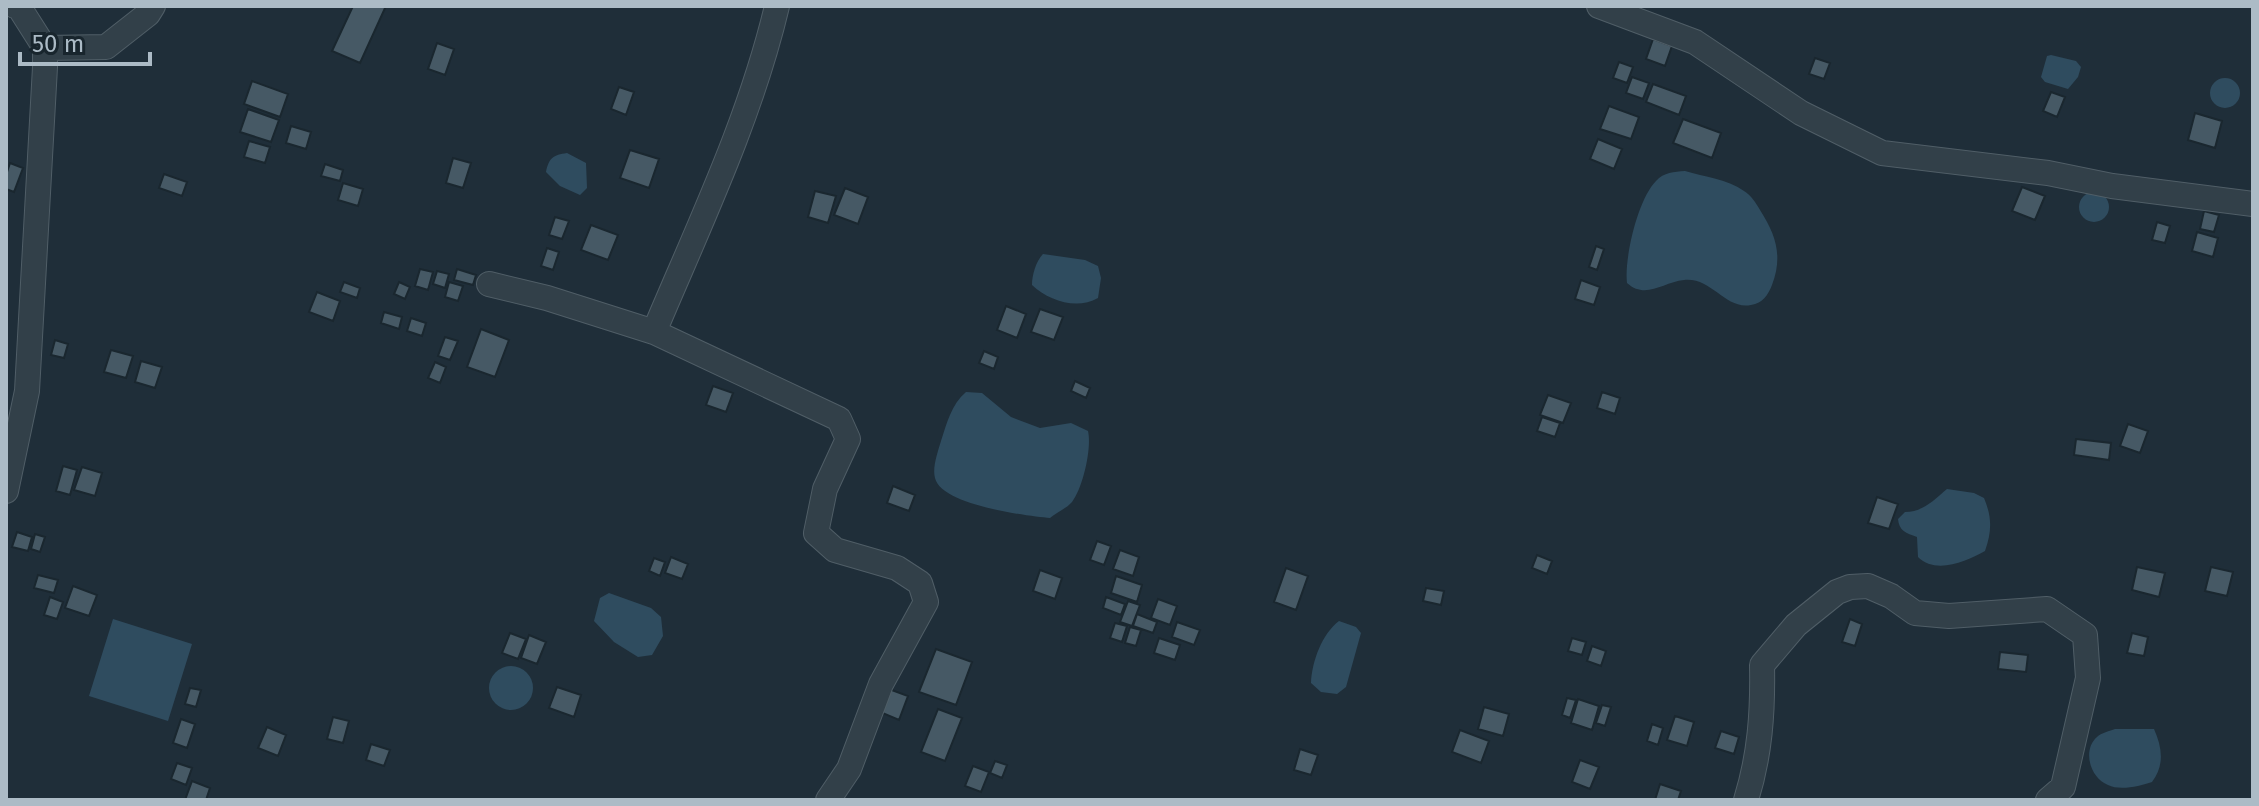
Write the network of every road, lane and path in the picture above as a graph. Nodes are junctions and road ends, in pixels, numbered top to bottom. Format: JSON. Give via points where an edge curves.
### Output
{"nodes":[{"id":1,"x":15,"y":6,"type":"edge"},
{"id":2,"x":153,"y":6,"type":"edge"},
{"id":3,"x":777,"y":6,"type":"edge"},
{"id":4,"x":1599,"y":6,"type":"edge"},
{"id":5,"x":45,"y":48,"type":"junction"},
{"id":6,"x":2253,"y":204,"type":"edge"},
{"id":7,"x":489,"y":284,"type":"dead end"},
{"id":8,"x":654,"y":332,"type":"junction"},
{"id":9,"x":6,"y":491,"type":"edge"},
{"id":10,"x":828,"y":800,"type":"edge"},
{"id":11,"x":1746,"y":800,"type":"edge"},
{"id":12,"x":2048,"y":800,"type":"edge"}],
"edges":[{"from":1,"to":5,"type":"street"},
{"from":2,"to":5,"type":"street","via":[[106,47]]},
{"from":3,"to":8,"type":"street","via":[[737,140]]},
{"from":4,"to":6,"type":"street","via":[[1695,42],[1801,113],[1882,153]]},
{"from":5,"to":9,"type":"street","via":[[27,391]]},
{"from":7,"to":8,"type":"street"},
{"from":8,"to":10,"type":"street","via":[[839,419],[848,439],[825,489],[816,533],[835,550],[897,568],[920,583],[926,602],[881,684],[849,769]]},
{"from":11,"to":12,"type":"street","via":[[1763,720],[1762,665],[1796,625],[1837,592],[1868,586],[1915,613],[1949,616],[2047,609],[2085,635],[2088,678],[2063,787]]}]}
